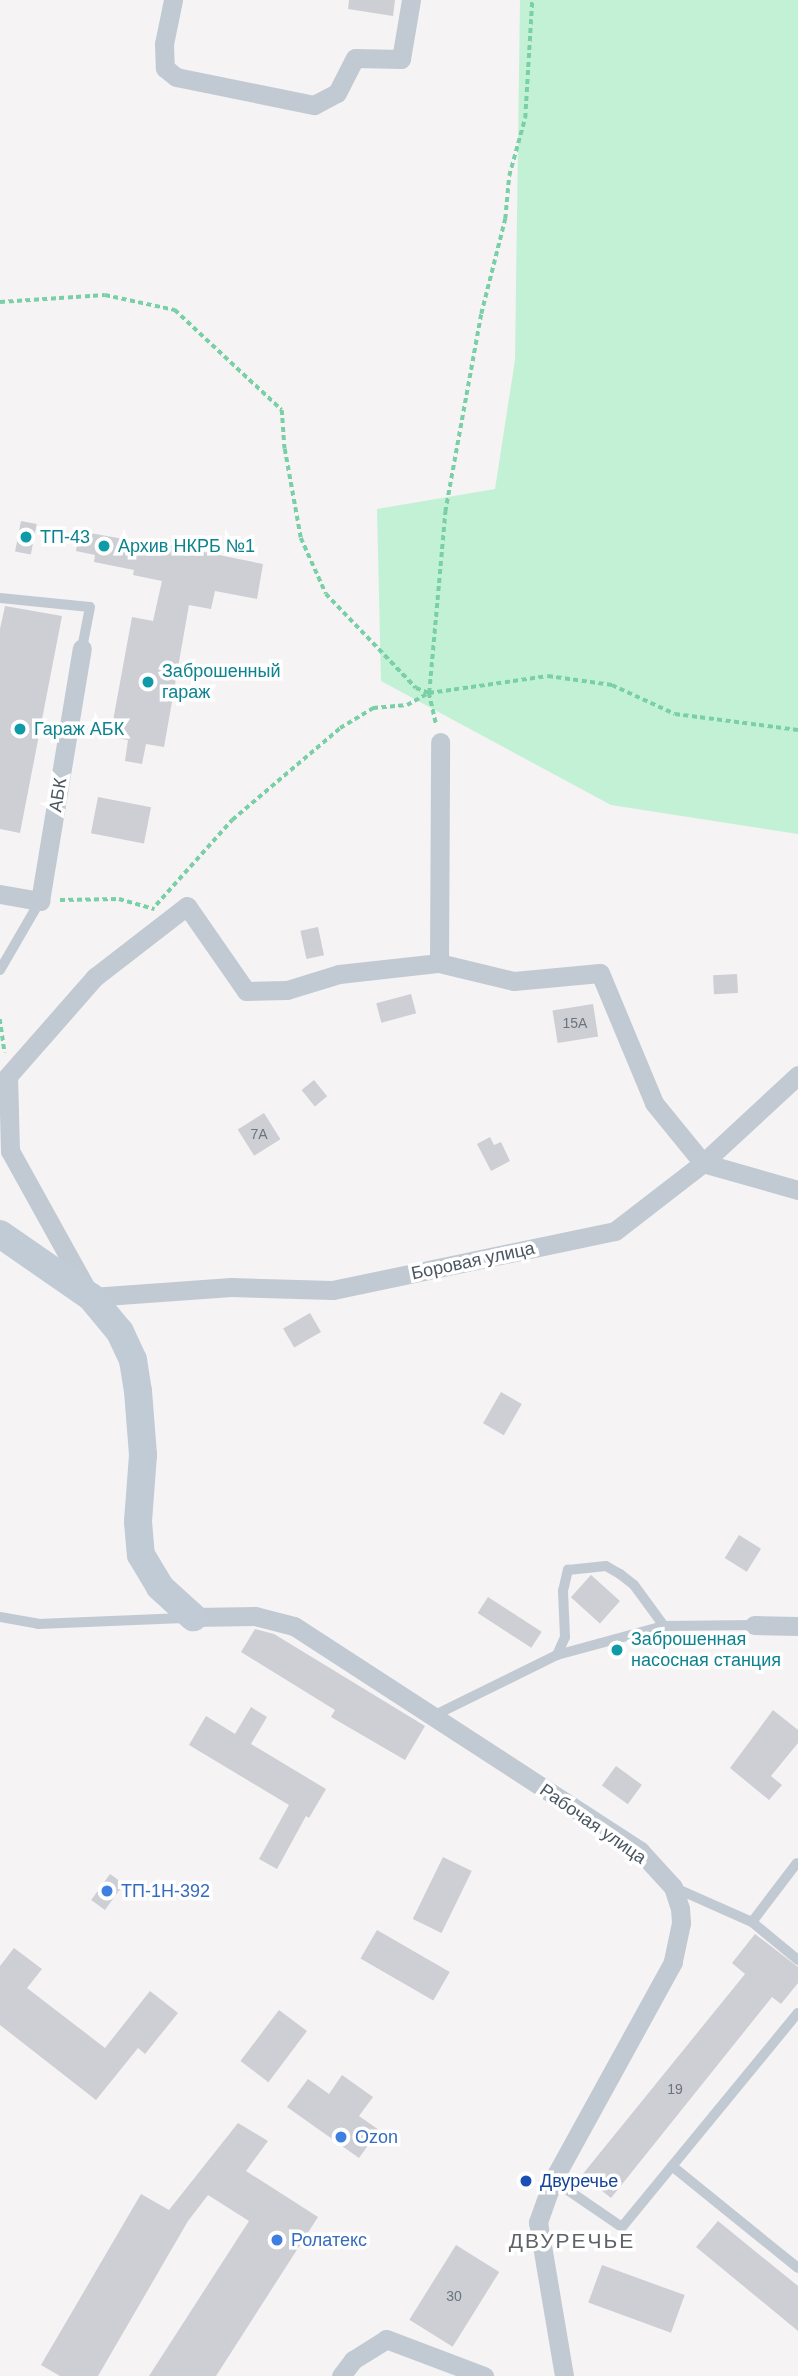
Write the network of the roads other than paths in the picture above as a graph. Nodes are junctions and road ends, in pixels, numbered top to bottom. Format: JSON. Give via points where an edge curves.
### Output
{"nodes":[{"id":1,"x":173,"y":0,"type":"edge"},
{"id":2,"x":411,"y":0,"type":"edge"},
{"id":3,"x":0,"y":598,"type":"edge"},
{"id":4,"x":82,"y":648,"type":"joint"},
{"id":5,"x":440,"y":742,"type":"road end"},
{"id":6,"x":0,"y":894,"type":"edge"},
{"id":7,"x":40,"y":901,"type":"junction"},
{"id":8,"x":439,"y":963,"type":"junction"},
{"id":9,"x":0,"y":970,"type":"edge"},
{"id":10,"x":798,"y":1075,"type":"edge"},
{"id":11,"x":703,"y":1163,"type":"junction"},
{"id":12,"x":798,"y":1190,"type":"edge"},
{"id":13,"x":0,"y":1234,"type":"edge"},
{"id":14,"x":91,"y":1297,"type":"junction"},
{"id":15,"x":192,"y":1617,"type":"junction"},
{"id":16,"x":0,"y":1618,"type":"edge"},
{"id":17,"x":754,"y":1625,"type":"joint"},
{"id":18,"x":664,"y":1626,"type":"junction"},
{"id":19,"x":798,"y":1626,"type":"edge"},
{"id":20,"x":557,"y":1655,"type":"junction"},
{"id":21,"x":433,"y":1716,"type":"junction"},
{"id":22,"x":797,"y":1863,"type":"edge"},
{"id":23,"x":673,"y":1887,"type":"junction"},
{"id":24,"x":752,"y":1922,"type":"junction"},
{"id":25,"x":798,"y":1960,"type":"edge"},
{"id":26,"x":798,"y":2013,"type":"edge"},
{"id":27,"x":672,"y":2166,"type":"junction"},
{"id":28,"x":553,"y":2180,"type":"junction"},
{"id":29,"x":798,"y":2268,"type":"edge"},
{"id":30,"x":341,"y":2376,"type":"edge"},
{"id":31,"x":484,"y":2376,"type":"edge"},
{"id":32,"x":564,"y":2376,"type":"edge"}],
"edges":[{"from":1,"to":2,"type":"street","via":[[164,44],[166,68],[176,76],[314,105],[337,93],[355,58],[401,59]]},
{"from":3,"to":4,"type":"lane","via":[[90,607]]},
{"from":4,"to":7,"type":"street","name":"АБК"},
{"from":5,"to":8,"type":"street"},
{"from":6,"to":7,"type":"street"},
{"from":7,"to":9,"type":"lane"},
{"from":8,"to":11,"type":"street","via":[[514,981],[600,973],[654,1103]]},
{"from":8,"to":14,"type":"street","via":[[340,974],[287,990],[246,990],[187,906],[95,976],[8,1076],[10,1151]]},
{"from":10,"to":11,"type":"street","name":"Боровая улица"},
{"from":11,"to":12,"type":"street"},
{"from":11,"to":14,"type":"street","name":"Боровая улица","via":[[615,1231],[332,1290],[231,1287]]},
{"from":13,"to":14,"type":"street"},
{"from":14,"to":15,"type":"street","via":[[120,1332],[133,1360],[143,1455],[138,1522],[141,1555],[160,1587]]},
{"from":15,"to":16,"type":"lane","via":[[38,1624]]},
{"from":15,"to":21,"type":"street","name":"Рабочая улица","via":[[255,1616],[294,1626]]},
{"from":17,"to":18,"type":"lane"},
{"from":17,"to":19,"type":"street"},
{"from":18,"to":20,"type":"lane"},
{"from":18,"to":20,"type":"lane","via":[[620,1574],[606,1566],[568,1570],[563,1591],[565,1637]]},
{"from":20,"to":21,"type":"lane"},
{"from":21,"to":23,"type":"street","name":"Рабочая улица","via":[[640,1851]]},
{"from":22,"to":24,"type":"lane"},
{"from":23,"to":24,"type":"lane"},
{"from":23,"to":28,"type":"street","name":"Рабочая улица","via":[[681,1923],[673,1962]]},
{"from":24,"to":25,"type":"lane"},
{"from":26,"to":27,"type":"lane"},
{"from":27,"to":28,"type":"lane","via":[[622,2227]]},
{"from":27,"to":29,"type":"lane"},
{"from":28,"to":32,"type":"street","name":"Рабочая улица","via":[[538,2222]]},
{"from":30,"to":31,"type":"street","via":[[353,2360],[387,2339]]}]}
